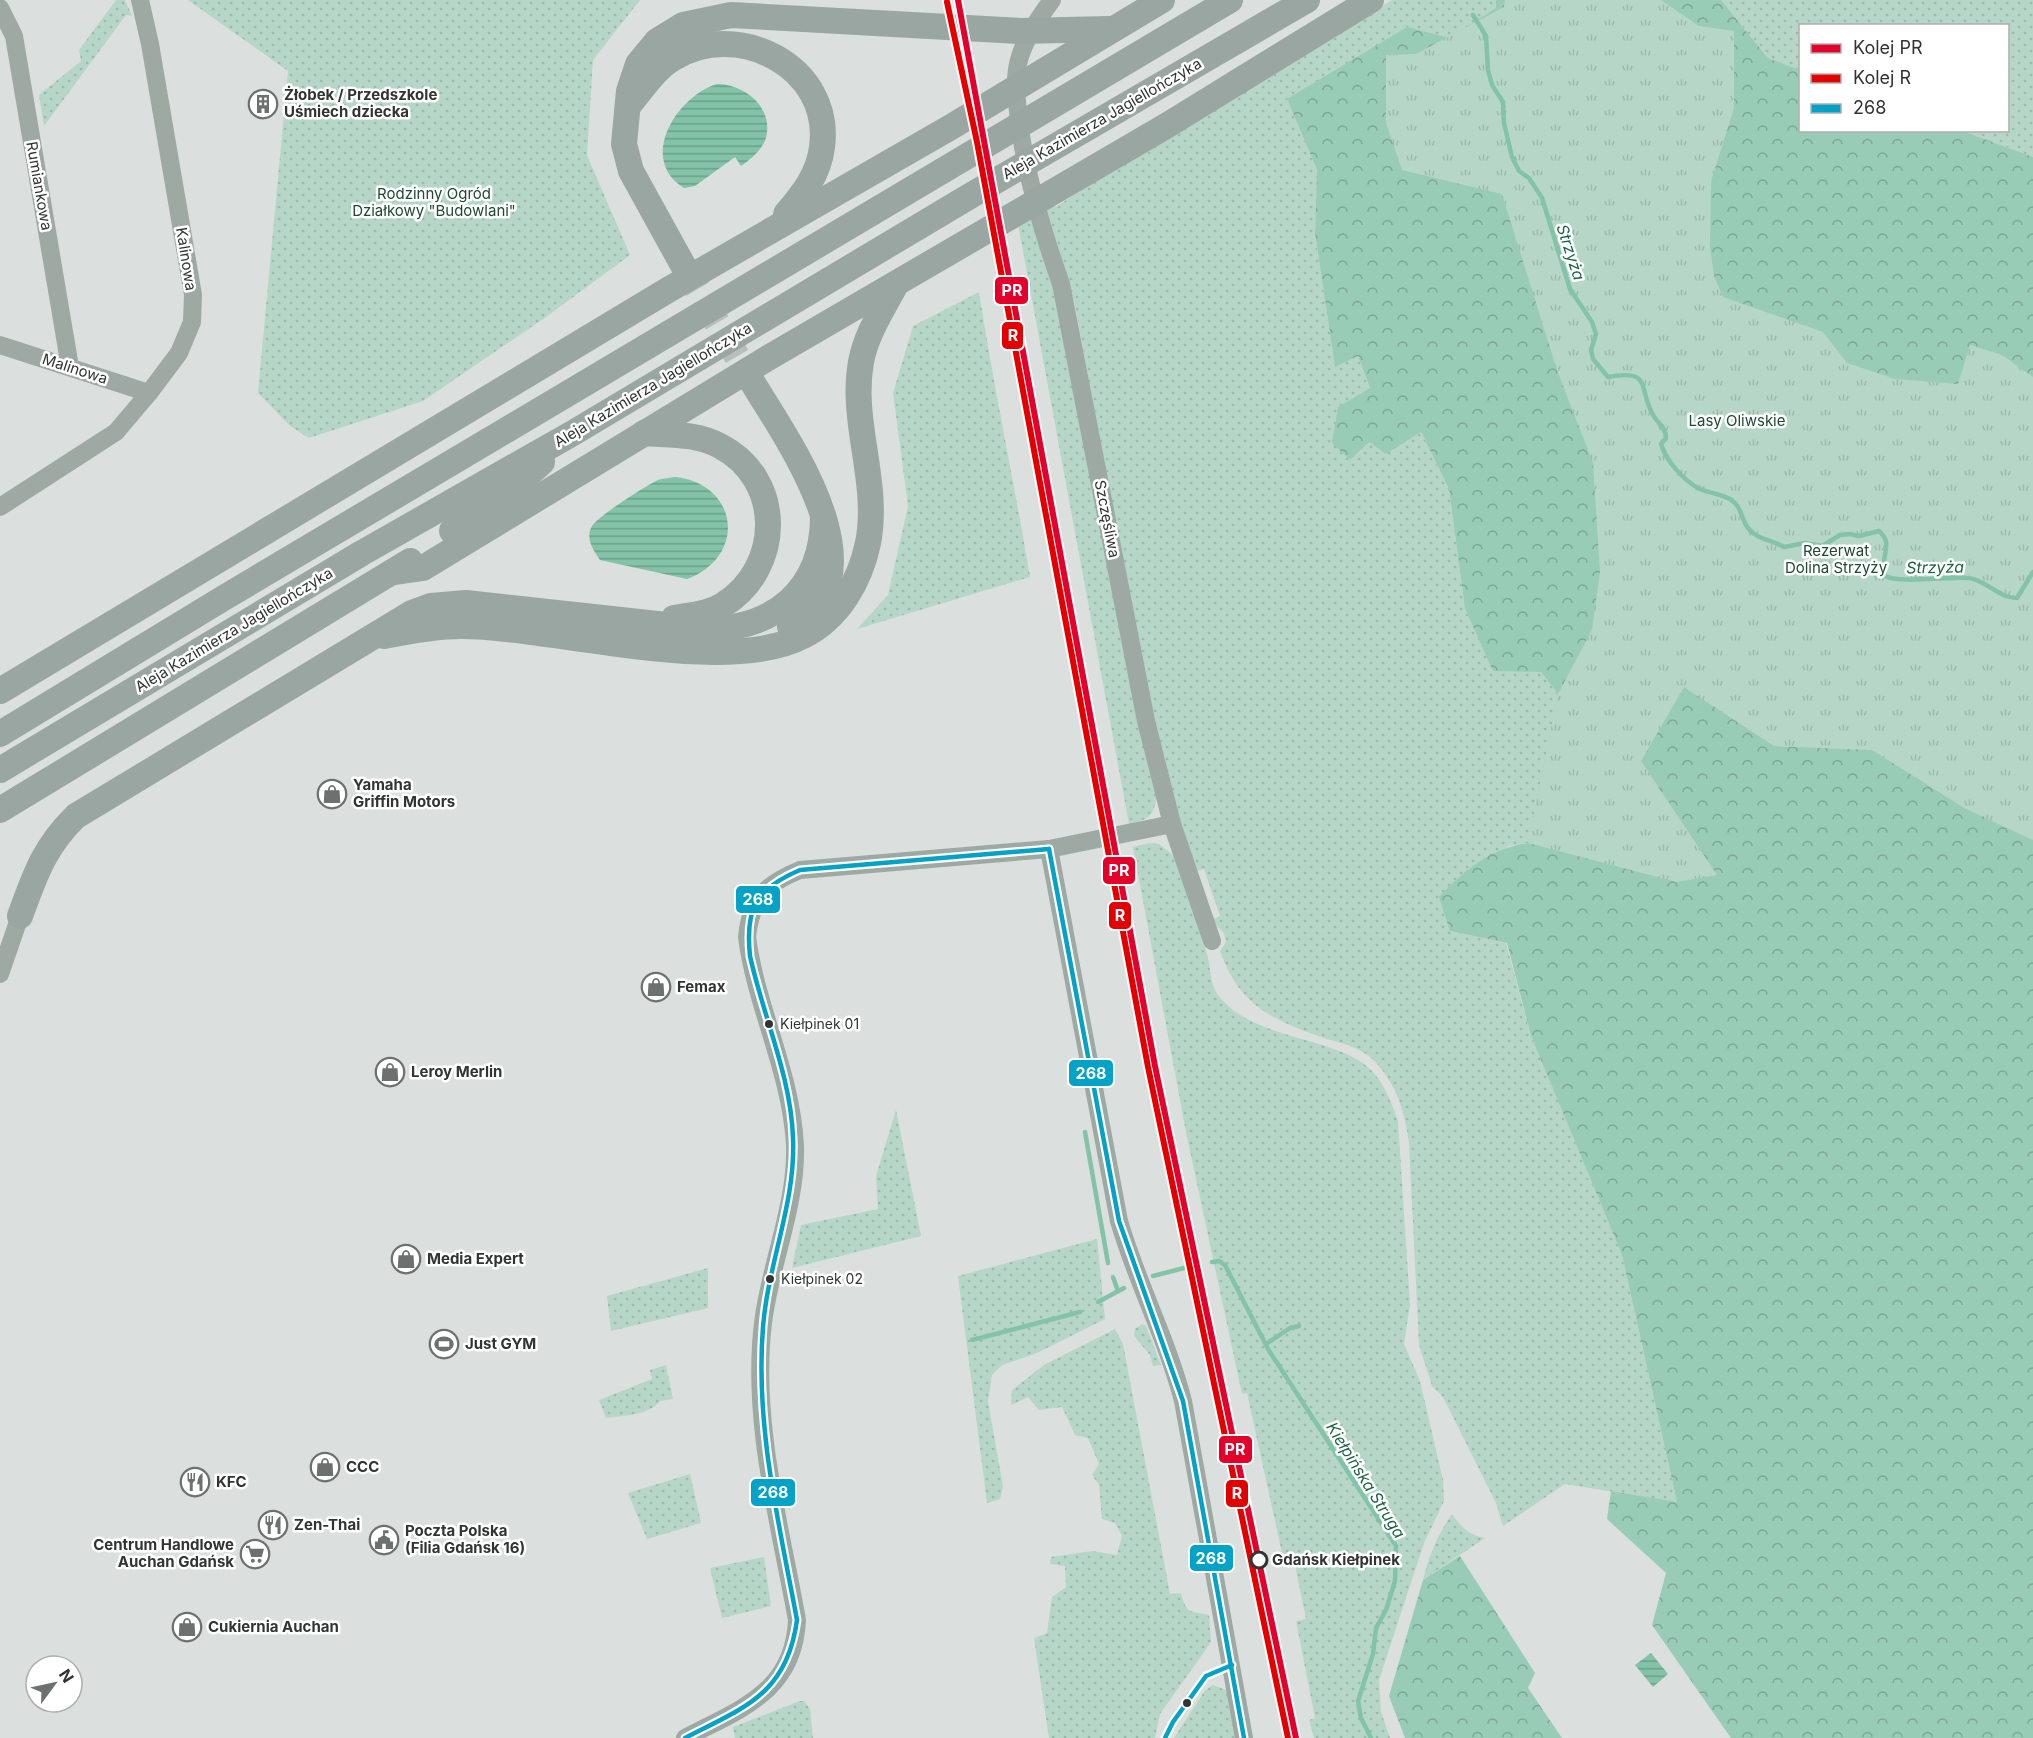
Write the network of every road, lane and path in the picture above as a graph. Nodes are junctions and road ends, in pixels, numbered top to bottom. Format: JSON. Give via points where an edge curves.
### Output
{"nodes":[{"id":1,"x":140,"y":0,"type":"edge"},
{"id":2,"x":1052,"y":0,"type":"edge"},
{"id":3,"x":1162,"y":0,"type":"edge"},
{"id":4,"x":1230,"y":0,"type":"edge"},
{"id":5,"x":1307,"y":0,"type":"edge"},
{"id":6,"x":1371,"y":0,"type":"edge"},
{"id":7,"x":0,"y":8,"type":"edge"},
{"id":8,"x":1114,"y":29,"type":"junction"},
{"id":9,"x":628,"y":106,"type":"junction"},
{"id":10,"x":776,"y":226,"type":"junction"},
{"id":11,"x":684,"y":267,"type":"tunnel mouth"},
{"id":12,"x":897,"y":284,"type":"junction"},
{"id":13,"x":0,"y":345,"type":"edge"},
{"id":14,"x":70,"y":367,"type":"junction"},
{"id":15,"x":751,"y":380,"type":"tunnel mouth"},
{"id":16,"x":149,"y":393,"type":"junction"},
{"id":17,"x":573,"y":433,"type":"junction"},
{"id":18,"x":644,"y":433,"type":"junction"},
{"id":19,"x":0,"y":507,"type":"edge"},
{"id":20,"x":824,"y":516,"type":"junction"},
{"id":21,"x":395,"y":572,"type":"junction"},
{"id":22,"x":661,"y":624,"type":"junction"},
{"id":23,"x":372,"y":638,"type":"junction"},
{"id":24,"x":732,"y":651,"type":"junction"},
{"id":25,"x":0,"y":691,"type":"edge"},
{"id":26,"x":0,"y":734,"type":"edge"},
{"id":27,"x":0,"y":770,"type":"edge"},
{"id":28,"x":0,"y":810,"type":"edge"},
{"id":29,"x":1172,"y":824,"type":"junction"},
{"id":30,"x":1049,"y":849,"type":"junction"},
{"id":31,"x":20,"y":916,"type":"joint"},
{"id":32,"x":1212,"y":941,"type":"dead end"},
{"id":33,"x":0,"y":974,"type":"edge"},
{"id":34,"x":685,"y":1738,"type":"edge"},
{"id":35,"x":1244,"y":1738,"type":"edge"}],
"edges":[{"from":1,"to":16,"type":"street","name":"Kalinowa","via":[[193,296],[192,322],[179,353]]},
{"from":2,"to":29,"type":"street","name":"Szczęśliwa","via":[[1022,50],[1016,83],[1022,142],[1038,216],[1061,284],[1143,710]]},
{"from":3,"to":8,"type":"highway"},
{"from":4,"to":26,"type":"highway"},
{"from":5,"to":17,"type":"highway","name":"Aleja Kazimierza Jagiellończyka"},
{"from":6,"to":12,"type":"highway"},
{"from":7,"to":14,"type":"street","name":"Rumiankowa","via":[[14,36]]},
{"from":8,"to":9,"type":"highway","via":[[1020,31],[731,15],[696,20],[670,32],[645,53],[632,77]]},
{"from":8,"to":10,"type":"highway"},
{"from":9,"to":10,"type":"highway","via":[[666,63],[700,47],[715,43],[747,45],[784,61],[814,99],[823,137],[819,160],[807,188]]},
{"from":9,"to":11,"type":"highway","via":[[624,144],[631,171]]},
{"from":10,"to":25,"type":"highway"},
{"from":12,"to":18,"type":"highway"},
{"from":12,"to":24,"type":"highway","via":[[866,341],[859,376],[858,399],[871,502],[861,572],[833,612],[802,637],[758,650]]},
{"from":13,"to":14,"type":"street","name":"Malinowa"},
{"from":14,"to":16,"type":"street","name":"Malinowa"},
{"from":15,"to":20,"type":"highway","via":[[808,477]]},
{"from":16,"to":19,"type":"street","name":"Kalinowa","via":[[116,432]]},
{"from":17,"to":21,"type":"highway","via":[[510,491]]},
{"from":17,"to":27,"type":"highway","name":"Aleja Kazimierza Jagiellończyka"},
{"from":18,"to":21,"type":"highway","via":[[423,568]]},
{"from":18,"to":22,"type":"highway","via":[[694,436],[731,452],[757,481],[769,518],[764,555],[741,590],[723,605]]},
{"from":20,"to":22,"type":"highway","via":[[815,567],[801,589],[775,612],[723,629]]},
{"from":20,"to":24,"type":"highway","via":[[831,558],[820,599],[794,625]]},
{"from":21,"to":28,"type":"highway"},
{"from":22,"to":23,"type":"highway","via":[[444,603],[412,613]]},
{"from":23,"to":24,"type":"highway","via":[[462,626]]},
{"from":23,"to":31,"type":"highway","via":[[76,816],[45,852]]},
{"from":29,"to":30,"type":"street"},
{"from":29,"to":32,"type":"street","name":"Szczęśliwa"},
{"from":30,"to":34,"type":"street","via":[[800,870],[779,878],[761,893],[749,916],[748,948],[784,1078],[795,1146],[788,1207],[763,1324],[761,1375],[764,1433],[797,1620],[796,1641],[786,1668],[771,1688]]},
{"from":30,"to":35,"type":"street","via":[[1119,1221],[1131,1262],[1171,1357],[1183,1401]]},
{"from":31,"to":33,"type":"street"}]}
